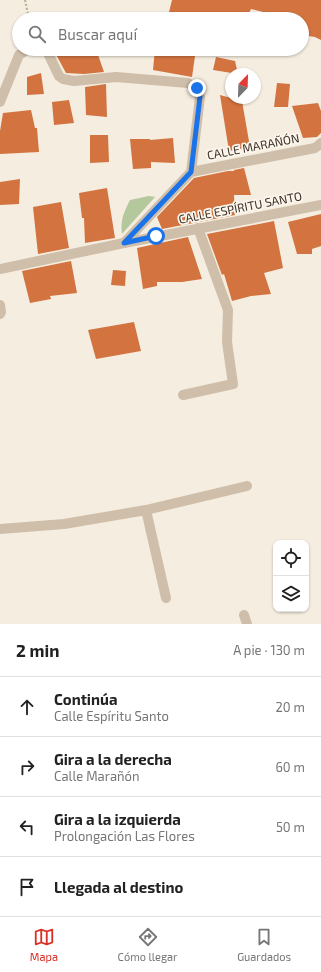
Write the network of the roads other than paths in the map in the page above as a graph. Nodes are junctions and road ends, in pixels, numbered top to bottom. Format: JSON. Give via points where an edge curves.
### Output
{"nodes":[{"id":1,"x":19,"y":56,"type":"edge"},
{"id":2,"x":49,"y":56,"type":"edge"},
{"id":3,"x":0,"y":102,"type":"edge"},
{"id":4,"x":321,"y":143,"type":"edge"},
{"id":5,"x":191,"y":172,"type":"junction"},
{"id":6,"x":321,"y":205,"type":"edge"},
{"id":7,"x":198,"y":228,"type":"junction"},
{"id":8,"x":124,"y":243,"type":"junction"},
{"id":9,"x":0,"y":269,"type":"edge"},
{"id":10,"x":0,"y":305,"type":"edge"},
{"id":11,"x":0,"y":314,"type":"edge"},
{"id":12,"x":184,"y":395,"type":"dead end"},
{"id":13,"x":247,"y":486,"type":"dead end"},
{"id":14,"x":146,"y":510,"type":"junction"},
{"id":15,"x":0,"y":529,"type":"edge"},
{"id":16,"x":166,"y":598,"type":"dead end"}],
"edges":[{"from":1,"to":3,"type":"street"},
{"from":2,"to":5,"type":"street","via":[[63,79],[116,77],[188,83],[197,88],[200,97]]},
{"from":4,"to":5,"type":"street","name":"CALLE MARAÑÓN","via":[[315,148]]},
{"from":5,"to":8,"type":"street"},
{"from":6,"to":7,"type":"street","name":"CALLE ESPÍRITU SANTO"},
{"from":7,"to":8,"type":"street","name":"CALLE ESPÍRITU SANTO"},
{"from":7,"to":12,"type":"street","via":[[228,310],[227,342],[233,384]]},
{"from":8,"to":9,"type":"street","name":"CALLE ESPÍRITU SANTO"},
{"from":10,"to":11,"type":"street"},
{"from":13,"to":14,"type":"street"},
{"from":14,"to":15,"type":"street","via":[[64,524]]},
{"from":14,"to":16,"type":"street"}]}
